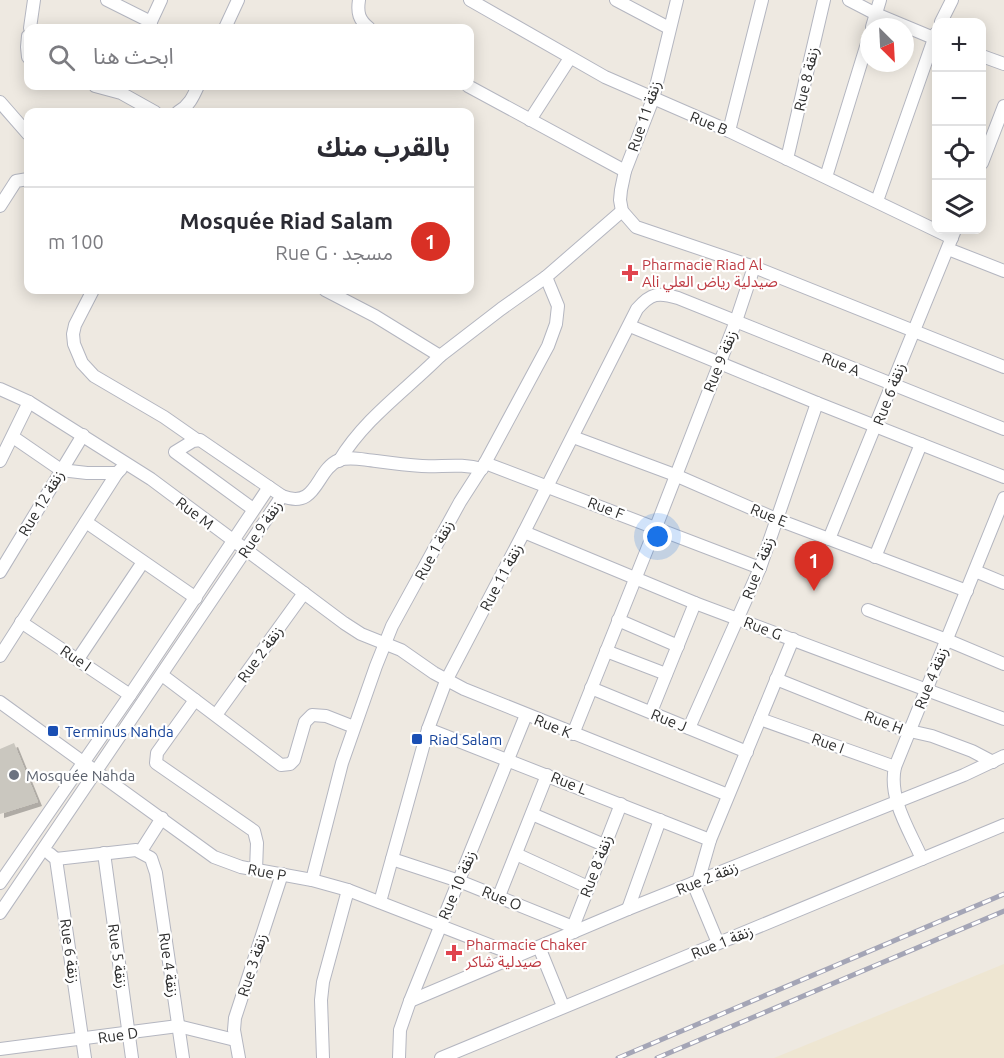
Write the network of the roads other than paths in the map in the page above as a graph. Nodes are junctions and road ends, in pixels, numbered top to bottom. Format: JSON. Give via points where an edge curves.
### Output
{"nodes":[{"id":1,"x":34,"y":0,"type":"edge"},
{"id":2,"x":107,"y":0,"type":"edge"},
{"id":3,"x":161,"y":0,"type":"edge"},
{"id":4,"x":238,"y":0,"type":"edge"},
{"id":5,"x":359,"y":0,"type":"edge"},
{"id":6,"x":470,"y":0,"type":"edge"},
{"id":7,"x":616,"y":0,"type":"edge"},
{"id":8,"x":676,"y":0,"type":"edge"},
{"id":9,"x":762,"y":0,"type":"edge"},
{"id":10,"x":824,"y":0,"type":"edge"},
{"id":11,"x":849,"y":0,"type":"edge"},
{"id":12,"x":880,"y":0,"type":"edge"},
{"id":13,"x":952,"y":0,"type":"edge"},
{"id":14,"x":876,"y":14,"type":"junction"},
{"id":15,"x":875,"y":18,"type":"edge"},
{"id":16,"x":943,"y":18,"type":"edge"},
{"id":17,"x":31,"y":24,"type":"edge"},
{"id":18,"x":148,"y":24,"type":"edge"},
{"id":19,"x":150,"y":24,"type":"edge"},
{"id":20,"x":227,"y":24,"type":"edge"},
{"id":21,"x":364,"y":24,"type":"edge"},
{"id":22,"x":669,"y":28,"type":"junction"},
{"id":23,"x":932,"y":35,"type":"edge"},
{"id":24,"x":932,"y":47,"type":"edge"},
{"id":25,"x":570,"y":58,"type":"junction"},
{"id":26,"x":986,"y":58,"type":"edge"},
{"id":27,"x":1004,"y":64,"type":"edge"},
{"id":28,"x":860,"y":66,"type":"edge"},
{"id":29,"x":474,"y":89,"type":"edge"},
{"id":30,"x":124,"y":90,"type":"edge"},
{"id":31,"x":196,"y":90,"type":"edge"},
{"id":32,"x":653,"y":99,"type":"junction"},
{"id":33,"x":0,"y":102,"type":"edge"},
{"id":34,"x":1004,"y":106,"type":"edge"},
{"id":35,"x":149,"y":108,"type":"edge"},
{"id":36,"x":185,"y":108,"type":"edge"},
{"id":37,"x":530,"y":120,"type":"junction"},
{"id":38,"x":24,"y":129,"type":"edge"},
{"id":39,"x":729,"y":131,"type":"junction"},
{"id":40,"x":998,"y":138,"type":"edge"},
{"id":41,"x":986,"y":156,"type":"edge"},
{"id":42,"x":787,"y":159,"type":"junction"},
{"id":43,"x":625,"y":171,"type":"junction"},
{"id":44,"x":826,"y":177,"type":"junction"},
{"id":45,"x":24,"y":180,"type":"edge"},
{"id":46,"x":877,"y":201,"type":"junction"},
{"id":47,"x":0,"y":206,"type":"edge"},
{"id":48,"x":622,"y":211,"type":"junction"},
{"id":49,"x":952,"y":239,"type":"edge"},
{"id":50,"x":754,"y":267,"type":"junction"},
{"id":51,"x":1004,"y":271,"type":"edge"},
{"id":52,"x":546,"y":278,"type":"junction"},
{"id":53,"x":91,"y":294,"type":"edge"},
{"id":54,"x":334,"y":294,"type":"edge"},
{"id":55,"x":678,"y":298,"type":"joint"},
{"id":56,"x":736,"y":321,"type":"junction"},
{"id":57,"x":630,"y":326,"type":"junction"},
{"id":58,"x":914,"y":331,"type":"junction"},
{"id":59,"x":440,"y":356,"type":"junction"},
{"id":60,"x":719,"y":363,"type":"junction"},
{"id":61,"x":1004,"y":367,"type":"edge"},
{"id":62,"x":891,"y":385,"type":"junction"},
{"id":63,"x":0,"y":389,"type":"edge"},
{"id":64,"x":29,"y":402,"type":"junction"},
{"id":65,"x":817,"y":403,"type":"junction"},
{"id":66,"x":877,"y":426,"type":"junction"},
{"id":67,"x":1004,"y":429,"type":"edge"},
{"id":68,"x":82,"y":435,"type":"junction"},
{"id":69,"x":13,"y":437,"type":"junction"},
{"id":70,"x":573,"y":437,"type":"junction"},
{"id":71,"x":202,"y":442,"type":"junction"},
{"id":72,"x":921,"y":444,"type":"junction"},
{"id":73,"x":0,"y":461,"type":"edge"},
{"id":74,"x":339,"y":461,"type":"junction"},
{"id":75,"x":483,"y":466,"type":"junction"},
{"id":76,"x":122,"y":468,"type":"junction"},
{"id":77,"x":62,"y":470,"type":"junction"},
{"id":78,"x":675,"y":475,"type":"junction"},
{"id":79,"x":1004,"y":477,"type":"edge"},
{"id":80,"x":546,"y":486,"type":"junction"},
{"id":81,"x":269,"y":487,"type":"junction"},
{"id":82,"x":282,"y":496,"type":"junction"},
{"id":83,"x":1004,"y":498,"type":"edge"},
{"id":84,"x":253,"y":509,"type":"junction"},
{"id":85,"x":776,"y":519,"type":"junction"},
{"id":86,"x":86,"y":522,"type":"junction"},
{"id":87,"x":656,"y":527,"type":"junction"},
{"id":88,"x":524,"y":532,"type":"junction"},
{"id":89,"x":829,"y":539,"type":"junction"},
{"id":90,"x":233,"y":541,"type":"junction"},
{"id":91,"x":246,"y":550,"type":"junction"},
{"id":92,"x":874,"y":557,"type":"junction"},
{"id":93,"x":143,"y":562,"type":"junction"},
{"id":94,"x":760,"y":568,"type":"junction"},
{"id":95,"x":975,"y":571,"type":"junction"},
{"id":96,"x":0,"y":572,"type":"edge"},
{"id":97,"x":635,"y":578,"type":"junction"},
{"id":98,"x":1004,"y":583,"type":"edge"},
{"id":99,"x":967,"y":591,"type":"junction"},
{"id":100,"x":304,"y":593,"type":"junction"},
{"id":101,"x":196,"y":598,"type":"junction"},
{"id":102,"x":695,"y":603,"type":"junction"},
{"id":103,"x":867,"y":610,"type":"dead end"},
{"id":104,"x":739,"y":619,"type":"junction"},
{"id":105,"x":618,"y":621,"type":"junction"},
{"id":106,"x":21,"y":622,"type":"junction"},
{"id":107,"x":793,"y":639,"type":"junction"},
{"id":108,"x":947,"y":640,"type":"junction"},
{"id":109,"x":385,"y":644,"type":"junction"},
{"id":110,"x":678,"y":646,"type":"junction"},
{"id":111,"x":606,"y":651,"type":"junction"},
{"id":112,"x":1,"y":653,"type":"edge"},
{"id":113,"x":78,"y":659,"type":"junction"},
{"id":114,"x":1004,"y":664,"type":"edge"},
{"id":115,"x":666,"y":674,"type":"junction"},
{"id":116,"x":162,"y":675,"type":"junction"},
{"id":117,"x":776,"y":680,"type":"junction"},
{"id":118,"x":446,"y":681,"type":"junction"},
{"id":119,"x":591,"y":688,"type":"junction"},
{"id":120,"x":927,"y":692,"type":"junction"},
{"id":121,"x":130,"y":695,"type":"junction"},
{"id":122,"x":195,"y":700,"type":"junction"},
{"id":123,"x":0,"y":702,"type":"edge"},
{"id":124,"x":651,"y":712,"type":"junction"},
{"id":125,"x":216,"y":715,"type":"junction"},
{"id":126,"x":526,"y":715,"type":"junction"},
{"id":127,"x":760,"y":719,"type":"junction"},
{"id":128,"x":1004,"y":719,"type":"edge"},
{"id":129,"x":354,"y":727,"type":"junction"},
{"id":130,"x":689,"y":728,"type":"junction"},
{"id":131,"x":428,"y":729,"type":"junction"},
{"id":132,"x":909,"y":732,"type":"junction"},
{"id":133,"x":573,"y":734,"type":"junction"},
{"id":134,"x":747,"y":752,"type":"junction"},
{"id":135,"x":508,"y":759,"type":"junction"},
{"id":136,"x":999,"y":759,"type":"edge"},
{"id":137,"x":82,"y":762,"type":"junction"},
{"id":138,"x":895,"y":767,"type":"junction"},
{"id":139,"x":95,"y":771,"type":"junction"},
{"id":140,"x":547,"y":775,"type":"junction"},
{"id":141,"x":728,"y":795,"type":"junction"},
{"id":142,"x":897,"y":802,"type":"junction"},
{"id":143,"x":621,"y":804,"type":"junction"},
{"id":144,"x":532,"y":814,"type":"junction"},
{"id":145,"x":162,"y":818,"type":"junction"},
{"id":146,"x":660,"y":819,"type":"junction"},
{"id":147,"x":1004,"y":825,"type":"edge"},
{"id":148,"x":710,"y":840,"type":"junction"},
{"id":149,"x":604,"y":845,"type":"junction"},
{"id":150,"x":44,"y":849,"type":"junction"},
{"id":151,"x":141,"y":851,"type":"junction"},
{"id":152,"x":104,"y":853,"type":"junction"},
{"id":153,"x":516,"y":854,"type":"junction"},
{"id":154,"x":56,"y":859,"type":"junction"},
{"id":155,"x":392,"y":859,"type":"junction"},
{"id":156,"x":922,"y":859,"type":"junction"},
{"id":157,"x":256,"y":870,"type":"junction"},
{"id":158,"x":282,"y":874,"type":"junction"},
{"id":159,"x":312,"y":880,"type":"junction"},
{"id":160,"x":459,"y":881,"type":"junction"},
{"id":161,"x":0,"y":883,"type":"edge"},
{"id":162,"x":695,"y":883,"type":"junction"},
{"id":163,"x":588,"y":887,"type":"junction"},
{"id":164,"x":348,"y":890,"type":"junction"},
{"id":165,"x":499,"y":896,"type":"junction"},
{"id":166,"x":380,"y":902,"type":"junction"},
{"id":167,"x":628,"y":909,"type":"junction"},
{"id":168,"x":0,"y":913,"type":"edge"},
{"id":169,"x":440,"y":926,"type":"junction"},
{"id":170,"x":573,"y":929,"type":"junction"},
{"id":171,"x":718,"y":944,"type":"junction"},
{"id":172,"x":539,"y":947,"type":"junction"},
{"id":173,"x":518,"y":956,"type":"junction"},
{"id":174,"x":410,"y":1001,"type":"junction"},
{"id":175,"x":563,"y":1006,"type":"junction"},
{"id":176,"x":178,"y":1026,"type":"junction"},
{"id":177,"x":129,"y":1034,"type":"junction"},
{"id":178,"x":83,"y":1039,"type":"junction"},
{"id":179,"x":235,"y":1040,"type":"junction"},
{"id":180,"x":0,"y":1049,"type":"edge"},
{"id":181,"x":85,"y":1058,"type":"edge"},
{"id":182,"x":132,"y":1058,"type":"edge"},
{"id":183,"x":183,"y":1058,"type":"edge"},
{"id":184,"x":239,"y":1058,"type":"edge"},
{"id":185,"x":323,"y":1058,"type":"edge"},
{"id":186,"x":399,"y":1058,"type":"edge"},
{"id":187,"x":441,"y":1058,"type":"edge"}],
"edges":[{"from":1,"to":17,"type":"street"},
{"from":2,"to":18,"type":"street"},
{"from":3,"to":19,"type":"street"},
{"from":4,"to":20,"type":"street"},
{"from":5,"to":21,"type":"street","via":[[358,15]]},
{"from":6,"to":25,"type":"street","name":"Rue B"},
{"from":7,"to":22,"type":"street"},
{"from":8,"to":22,"type":"street","name":"Rue 11 زنقة"},
{"from":9,"to":39,"type":"street"},
{"from":10,"to":42,"type":"street","name":"Rue 8 زنقة"},
{"from":11,"to":14,"type":"street"},
{"from":12,"to":14,"type":"street"},
{"from":13,"to":16,"type":"street"},
{"from":14,"to":15,"type":"street"},
{"from":14,"to":23,"type":"street"},
{"from":22,"to":32,"type":"street","name":"Rue 11 زنقة"},
{"from":24,"to":46,"type":"street"},
{"from":25,"to":32,"type":"street","name":"Rue B"},
{"from":25,"to":37,"type":"street"},
{"from":26,"to":27,"type":"street"},
{"from":28,"to":44,"type":"street"},
{"from":29,"to":37,"type":"street"},
{"from":30,"to":35,"type":"street"},
{"from":31,"to":36,"type":"street"},
{"from":32,"to":39,"type":"street","name":"Rue B"},
{"from":32,"to":43,"type":"street","name":"Rue 11 زنقة"},
{"from":33,"to":38,"type":"street"},
{"from":34,"to":40,"type":"street"},
{"from":37,"to":43,"type":"street"},
{"from":39,"to":42,"type":"street","name":"Rue B"},
{"from":40,"to":41,"type":"street"},
{"from":42,"to":44,"type":"street","name":"Rue B"},
{"from":43,"to":48,"type":"street","name":"Rue 11 زنقة"},
{"from":44,"to":46,"type":"street","name":"Rue B"},
{"from":45,"to":47,"type":"street","via":[[16,181]]},
{"from":46,"to":49,"type":"street","name":"Rue B"},
{"from":48,"to":50,"type":"street","via":[[636,227]]},
{"from":48,"to":52,"type":"street"},
{"from":49,"to":51,"type":"street"},
{"from":49,"to":58,"type":"street","name":"Rue 6 زنقة"},
{"from":50,"to":56,"type":"street","name":"Rue 9 زنقة"},
{"from":50,"to":58,"type":"street"},
{"from":52,"to":59,"type":"street"},
{"from":52,"to":75,"type":"street","name":"Rue 1 زنقة","via":[[558,306],[556,324],[536,371]]},
{"from":53,"to":71,"type":"street","via":[[75,326],[74,344],[82,363],[94,376]]},
{"from":54,"to":59,"type":"street"},
{"from":55,"to":56,"type":"street","name":"Rue A"},
{"from":55,"to":57,"type":"street","name":"Rue 11 زنقة","via":[[664,294],[651,297],[637,309]]},
{"from":56,"to":60,"type":"street","name":"Rue 9 زنقة"},
{"from":56,"to":62,"type":"street","name":"Rue A"},
{"from":57,"to":60,"type":"street"},
{"from":57,"to":70,"type":"street","name":"Rue 11 زنقة"},
{"from":58,"to":61,"type":"street"},
{"from":58,"to":62,"type":"street","name":"Rue 6 زنقة"},
{"from":59,"to":74,"type":"street","via":[[385,404],[350,442]]},
{"from":60,"to":65,"type":"street"},
{"from":60,"to":78,"type":"street","name":"Rue 9 زنقة"},
{"from":62,"to":66,"type":"street","name":"Rue 6 زنقة"},
{"from":62,"to":67,"type":"street","name":"Rue A"},
{"from":63,"to":64,"type":"street","name":"Rue M"},
{"from":64,"to":68,"type":"street","name":"Rue M"},
{"from":64,"to":69,"type":"street"},
{"from":65,"to":66,"type":"street"},
{"from":65,"to":85,"type":"street","name":"Rue 7 زنقة"},
{"from":66,"to":72,"type":"street"},
{"from":66,"to":89,"type":"street","name":"Rue 6 زنقة"},
{"from":68,"to":76,"type":"street","name":"Rue M"},
{"from":68,"to":77,"type":"street","name":"Rue 12 زنقة"},
{"from":69,"to":73,"type":"street"},
{"from":69,"to":77,"type":"street"},
{"from":70,"to":78,"type":"street","name":"Rue E"},
{"from":70,"to":80,"type":"street","name":"Rue 11 زنقة"},
{"from":71,"to":81,"type":"street"},
{"from":71,"to":84,"type":"street","via":[[186,444],[175,452]]},
{"from":72,"to":79,"type":"street"},
{"from":72,"to":92,"type":"street"},
{"from":74,"to":75,"type":"street","name":"Rue F","via":[[353,458],[423,466]]},
{"from":74,"to":82,"type":"street","via":[[304,497],[295,500]]},
{"from":75,"to":80,"type":"street","name":"Rue F"},
{"from":75,"to":109,"type":"street","name":"Rue 1 زنقة"},
{"from":76,"to":77,"type":"street","via":[[87,473]]},
{"from":76,"to":86,"type":"street"},
{"from":76,"to":90,"type":"street","name":"Rue M","via":[[151,479]]},
{"from":77,"to":96,"type":"street","name":"Rue 12 زنقة"},
{"from":78,"to":85,"type":"street","name":"Rue E"},
{"from":78,"to":87,"type":"street","name":"Rue 9 زنقة"},
{"from":80,"to":87,"type":"street","name":"Rue F"},
{"from":80,"to":88,"type":"street","name":"Rue 11 زنقة"},
{"from":81,"to":82,"type":"street","name":"Rue 9 زنقة"},
{"from":81,"to":84,"type":"street","name":"Rue 9 زنقة"},
{"from":82,"to":91,"type":"street","name":"Rue 9 زنقة"},
{"from":83,"to":95,"type":"street","name":"Rue 4 زنقة"},
{"from":84,"to":90,"type":"street","name":"Rue 9 زنقة"},
{"from":85,"to":89,"type":"street","name":"Rue E"},
{"from":85,"to":94,"type":"street","name":"Rue 7 زنقة"},
{"from":86,"to":93,"type":"street"},
{"from":86,"to":106,"type":"street"},
{"from":87,"to":94,"type":"street","name":"Rue F"},
{"from":87,"to":97,"type":"street","name":"Rue 9 زنقة"},
{"from":88,"to":97,"type":"street","name":"Rue G"},
{"from":88,"to":118,"type":"street","name":"Rue 11 زنقة"},
{"from":89,"to":92,"type":"street","name":"Rue E"},
{"from":90,"to":91,"type":"street","name":"Rue M"},
{"from":90,"to":101,"type":"street","name":"Rue 9 زنقة"},
{"from":91,"to":100,"type":"street","name":"Rue M"},
{"from":91,"to":116,"type":"street","name":"Rue 9 زنقة"},
{"from":92,"to":99,"type":"street","name":"Rue E"},
{"from":93,"to":101,"type":"street"},
{"from":93,"to":113,"type":"street"},
{"from":94,"to":104,"type":"street","name":"Rue 7 زنقة"},
{"from":95,"to":98,"type":"street"},
{"from":95,"to":99,"type":"street","name":"Rue 4 زنقة"},
{"from":97,"to":102,"type":"street","name":"Rue G"},
{"from":97,"to":105,"type":"street","name":"Rue 9 زنقة"},
{"from":99,"to":108,"type":"street","name":"Rue 4 زنقة"},
{"from":100,"to":109,"type":"street","name":"Rue M","via":[[344,623]]},
{"from":100,"to":125,"type":"street","name":"Rue 2 زنقة"},
{"from":101,"to":121,"type":"street","name":"Rue 9 زنقة"},
{"from":102,"to":104,"type":"street","name":"Rue G"},
{"from":102,"to":110,"type":"street"},
{"from":103,"to":108,"type":"street"},
{"from":104,"to":107,"type":"street","name":"Rue G"},
{"from":104,"to":130,"type":"street","name":"Rue 7 زنقة"},
{"from":105,"to":110,"type":"street"},
{"from":105,"to":111,"type":"street","name":"Rue 9 زنقة"},
{"from":106,"to":112,"type":"street"},
{"from":106,"to":113,"type":"street","name":"Rue I"},
{"from":107,"to":117,"type":"street"},
{"from":107,"to":120,"type":"street","name":"Rue G"},
{"from":108,"to":114,"type":"street"},
{"from":108,"to":120,"type":"street","name":"Rue 4 زنقة"},
{"from":109,"to":118,"type":"street","name":"Rue K"},
{"from":109,"to":129,"type":"street","name":"Rue 1 زنقة"},
{"from":110,"to":115,"type":"street"},
{"from":111,"to":115,"type":"street"},
{"from":111,"to":119,"type":"street","name":"Rue 9 زنقة"},
{"from":113,"to":121,"type":"street","name":"Rue I"},
{"from":115,"to":124,"type":"street"},
{"from":116,"to":122,"type":"street"},
{"from":116,"to":139,"type":"street","name":"Rue 9 زنقة"},
{"from":117,"to":127,"type":"street"},
{"from":117,"to":132,"type":"street","name":"Rue H"},
{"from":118,"to":126,"type":"street","name":"Rue K"},
{"from":118,"to":131,"type":"street","name":"Rue 11 زنقة"},
{"from":119,"to":124,"type":"street","name":"Rue J"},
{"from":119,"to":133,"type":"street","name":"Rue 9 زنقة"},
{"from":120,"to":128,"type":"street","name":"Rue G"},
{"from":120,"to":132,"type":"street","name":"Rue 4 زنقة"},
{"from":121,"to":137,"type":"street","name":"Rue 9 زنقة"},
{"from":122,"to":125,"type":"street"},
{"from":122,"to":157,"type":"street","via":[[157,753],[156,763],[250,827],[255,834]]},
{"from":123,"to":137,"type":"street","name":"Rue P"},
{"from":124,"to":130,"type":"street","name":"Rue J"},
{"from":125,"to":129,"type":"street","via":[[283,765],[294,760],[305,722],[312,715]]},
{"from":126,"to":133,"type":"street","name":"Rue K"},
{"from":126,"to":135,"type":"street","name":"Rue 10 زنقة"},
{"from":127,"to":134,"type":"street"},
{"from":127,"to":138,"type":"street","name":"Rue I"},
{"from":129,"to":159,"type":"street","name":"Rue 1 زنقة"},
{"from":130,"to":134,"type":"street","name":"Rue J"},
{"from":131,"to":135,"type":"street","name":"Rue L"},
{"from":131,"to":155,"type":"street","name":"Rue 11 زنقة"},
{"from":132,"to":136,"type":"street","name":"Rue H"},
{"from":132,"to":138,"type":"street","name":"Rue 4 زنقة"},
{"from":133,"to":141,"type":"street","name":"Rue K"},
{"from":134,"to":141,"type":"street"},
{"from":135,"to":140,"type":"street","name":"Rue L"},
{"from":135,"to":160,"type":"street","name":"Rue 10 زنقة"},
{"from":136,"to":142,"type":"street","name":"Rue 2 زنقة"},
{"from":137,"to":139,"type":"street","name":"Rue P"},
{"from":137,"to":161,"type":"street","name":"Rue 9 زنقة"},
{"from":138,"to":142,"type":"street","name":"Rue 4 زنقة","via":[[893,786]]},
{"from":139,"to":145,"type":"street","name":"Rue P"},
{"from":139,"to":150,"type":"street","name":"Rue 9 زنقة"},
{"from":140,"to":143,"type":"street","name":"Rue L"},
{"from":140,"to":144,"type":"street"},
{"from":141,"to":148,"type":"street"},
{"from":142,"to":156,"type":"street","name":"Rue 4 زنقة"},
{"from":142,"to":162,"type":"street","name":"Rue 2 زنقة"},
{"from":143,"to":146,"type":"street","name":"Rue L"},
{"from":143,"to":149,"type":"street","name":"Rue 8 زنقة"},
{"from":144,"to":149,"type":"street"},
{"from":144,"to":153,"type":"street"},
{"from":145,"to":151,"type":"street"},
{"from":145,"to":157,"type":"street","name":"Rue P","via":[[214,857]]},
{"from":146,"to":148,"type":"street","name":"Rue L"},
{"from":146,"to":167,"type":"street"},
{"from":147,"to":156,"type":"street","name":"Rue 1 زنقة"},
{"from":148,"to":162,"type":"street"},
{"from":149,"to":163,"type":"street","name":"Rue 8 زنقة"},
{"from":150,"to":154,"type":"street"},
{"from":150,"to":168,"type":"street","name":"Rue 9 زنقة"},
{"from":151,"to":152,"type":"street"},
{"from":151,"to":176,"type":"street","name":"Rue 4 زنقة","via":[[151,858],[156,873]]},
{"from":152,"to":154,"type":"street"},
{"from":152,"to":177,"type":"street","name":"Rue 5 زنقة"},
{"from":153,"to":163,"type":"street"},
{"from":153,"to":165,"type":"street"},
{"from":154,"to":178,"type":"street","name":"Rue 6 زنقة"},
{"from":155,"to":160,"type":"street","name":"Rue O"},
{"from":155,"to":166,"type":"street","name":"Rue 11 زنقة"},
{"from":156,"to":171,"type":"street","name":"Rue 1 زنقة"},
{"from":157,"to":158,"type":"street","name":"Rue P"},
{"from":158,"to":159,"type":"street","name":"Rue P"},
{"from":158,"to":179,"type":"street","name":"Rue 3 زنقة","via":[[235,1018]]},
{"from":159,"to":164,"type":"street","name":"Rue P"},
{"from":160,"to":165,"type":"street","name":"Rue O"},
{"from":160,"to":169,"type":"street","name":"Rue 10 زنقة"},
{"from":162,"to":167,"type":"street","name":"Rue 2 زنقة"},
{"from":162,"to":171,"type":"street"},
{"from":163,"to":170,"type":"street","name":"Rue 8 زنقة"},
{"from":164,"to":166,"type":"street","name":"Rue P"},
{"from":164,"to":185,"type":"street","via":[[323,982]]},
{"from":165,"to":170,"type":"street","name":"Rue O"},
{"from":166,"to":169,"type":"street","name":"Rue P"},
{"from":167,"to":170,"type":"street","name":"Rue 2 زنقة"},
{"from":169,"to":173,"type":"street","name":"Rue P"},
{"from":169,"to":174,"type":"street","name":"Rue 10 زنقة"},
{"from":170,"to":172,"type":"street","name":"Rue 2 زنقة"},
{"from":171,"to":175,"type":"street","name":"Rue 1 زنقة"},
{"from":172,"to":173,"type":"street","name":"Rue 2 زنقة"},
{"from":172,"to":175,"type":"street"},
{"from":173,"to":174,"type":"street","name":"Rue 2 زنقة"},
{"from":174,"to":186,"type":"street","name":"Rue 10 زنقة","via":[[400,1030]]},
{"from":175,"to":187,"type":"street","name":"Rue 1 زنقة"},
{"from":176,"to":177,"type":"street","name":"Rue D"},
{"from":176,"to":179,"type":"street","name":"Rue D"},
{"from":176,"to":183,"type":"street","name":"Rue 4 زنقة"},
{"from":177,"to":178,"type":"street","name":"Rue D"},
{"from":177,"to":182,"type":"street","name":"Rue 5 زنقة"},
{"from":178,"to":180,"type":"street","name":"Rue D"},
{"from":178,"to":181,"type":"street","name":"Rue 6 زنقة"},
{"from":179,"to":184,"type":"street","name":"Rue 3 زنقة"}]}
